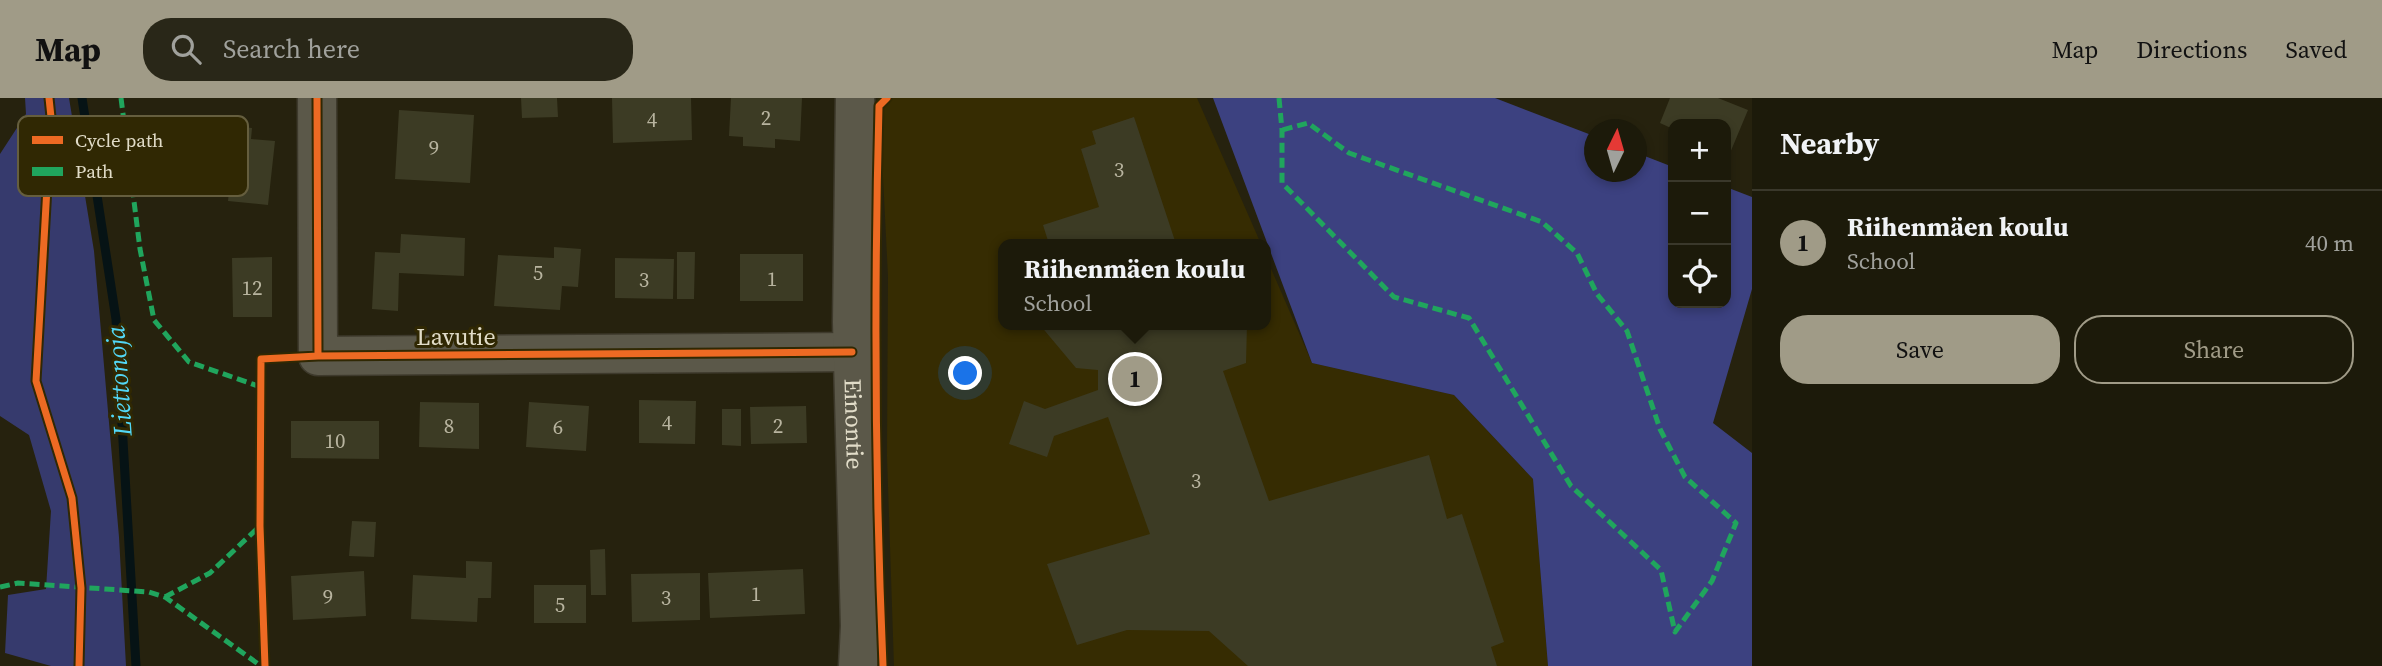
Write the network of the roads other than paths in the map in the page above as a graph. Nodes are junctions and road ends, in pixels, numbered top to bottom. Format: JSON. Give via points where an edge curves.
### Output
{"nodes":[{"id":1,"x":317,"y":98,"type":"edge"},
{"id":2,"x":855,"y":98,"type":"edge"},
{"id":3,"x":852,"y":352,"type":"junction"},
{"id":4,"x":858,"y":666,"type":"edge"}],
"edges":[{"from":1,"to":3,"type":"street","name":"Lavutie","via":[[318,356]]},
{"from":2,"to":3,"type":"street","name":"Einontie"},
{"from":3,"to":4,"type":"street","name":"Einontie"}]}
